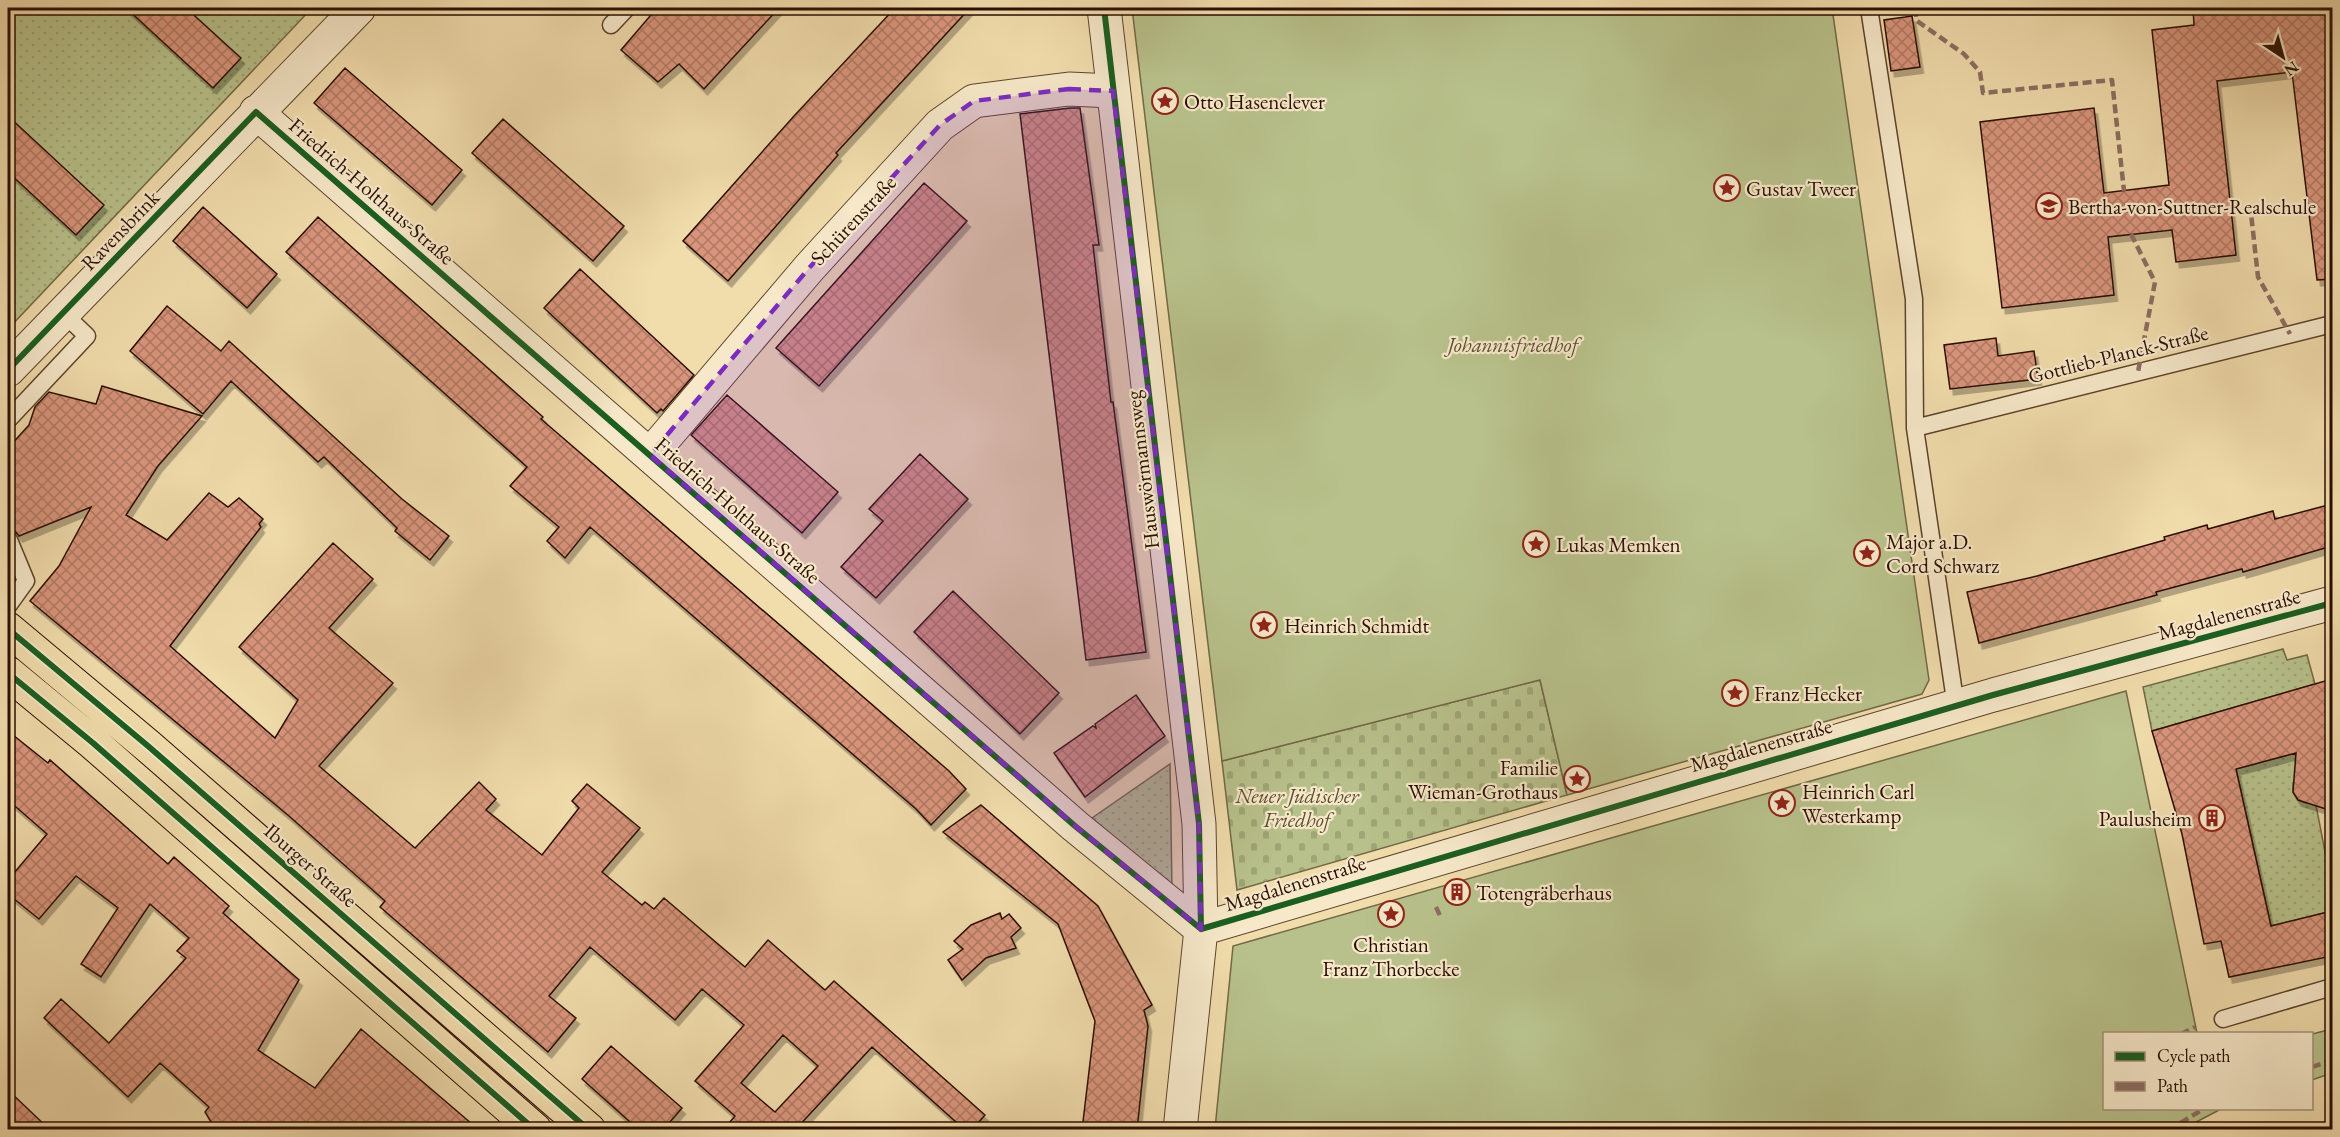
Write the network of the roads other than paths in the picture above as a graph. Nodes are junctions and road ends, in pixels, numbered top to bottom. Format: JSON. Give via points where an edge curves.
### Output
{"nodes":[{"id":1,"x":359,"y":8,"type":"edge"},
{"id":2,"x":627,"y":8,"type":"edge"},
{"id":3,"x":1104,"y":8,"type":"edge"},
{"id":4,"x":1869,"y":8,"type":"edge"},
{"id":5,"x":611,"y":25,"type":"dead end"},
{"id":6,"x":1113,"y":91,"type":"junction"},
{"id":7,"x":256,"y":112,"type":"junction"},
{"id":8,"x":63,"y":313,"type":"junction"},
{"id":9,"x":2332,"y":324,"type":"edge"},
{"id":10,"x":8,"y":370,"type":"edge"},
{"id":11,"x":8,"y":420,"type":"edge"},
{"id":12,"x":1915,"y":428,"type":"junction"},
{"id":13,"x":650,"y":455,"type":"junction"},
{"id":14,"x":9,"y":540,"type":"dead end"},
{"id":15,"x":2332,"y":603,"type":"edge"},
{"id":16,"x":8,"y":606,"type":"edge"},
{"id":17,"x":8,"y":628,"type":"edge"},
{"id":18,"x":8,"y":673,"type":"edge"},
{"id":19,"x":1956,"y":707,"type":"junction"},
{"id":20,"x":1201,"y":928,"type":"junction"},
{"id":21,"x":2332,"y":987,"type":"edge"},
{"id":22,"x":2223,"y":1019,"type":"dead end"},
{"id":23,"x":535,"y":1130,"type":"edge"},
{"id":24,"x":589,"y":1130,"type":"edge"},
{"id":25,"x":1180,"y":1130,"type":"edge"}],
"edges":[{"from":1,"to":7,"type":"street","name":"Ravensbrink"},
{"from":2,"to":5,"type":"lane"},
{"from":3,"to":6,"type":"street","name":"Hauswörmannsweg"},
{"from":4,"to":12,"type":"lane","via":[[1914,299]]},
{"from":6,"to":13,"type":"street","name":"Schürenstraße","via":[[1069,89],[974,101],[940,125],[810,267]]},
{"from":6,"to":20,"type":"street","name":"Hauswörmannsweg","via":[[1199,824]]},
{"from":7,"to":8,"type":"street","name":"Ravensbrink"},
{"from":7,"to":13,"type":"street","name":"Friedrich-Holthaus-Straße"},
{"from":8,"to":10,"type":"street","name":"Ravensbrink"},
{"from":8,"to":11,"type":"lane","via":[[87,336]]},
{"from":9,"to":12,"type":"lane","name":"Gottlieb-Planck-Straße"},
{"from":12,"to":19,"type":"lane"},
{"from":13,"to":20,"type":"street","name":"Friedrich-Holthaus-Straße","via":[[1075,826]]},
{"from":14,"to":16,"type":"lane","via":[[26,581]]},
{"from":15,"to":19,"type":"street","name":"Magdalenenstraße"},
{"from":17,"to":24,"type":"main road","name":"Iburger Straße"},
{"from":18,"to":23,"type":"main road"},
{"from":19,"to":20,"type":"street","name":"Magdalenenstraße"},
{"from":20,"to":25,"type":"street","name":"Hauswörmannsweg"},
{"from":21,"to":22,"type":"lane"}]}
